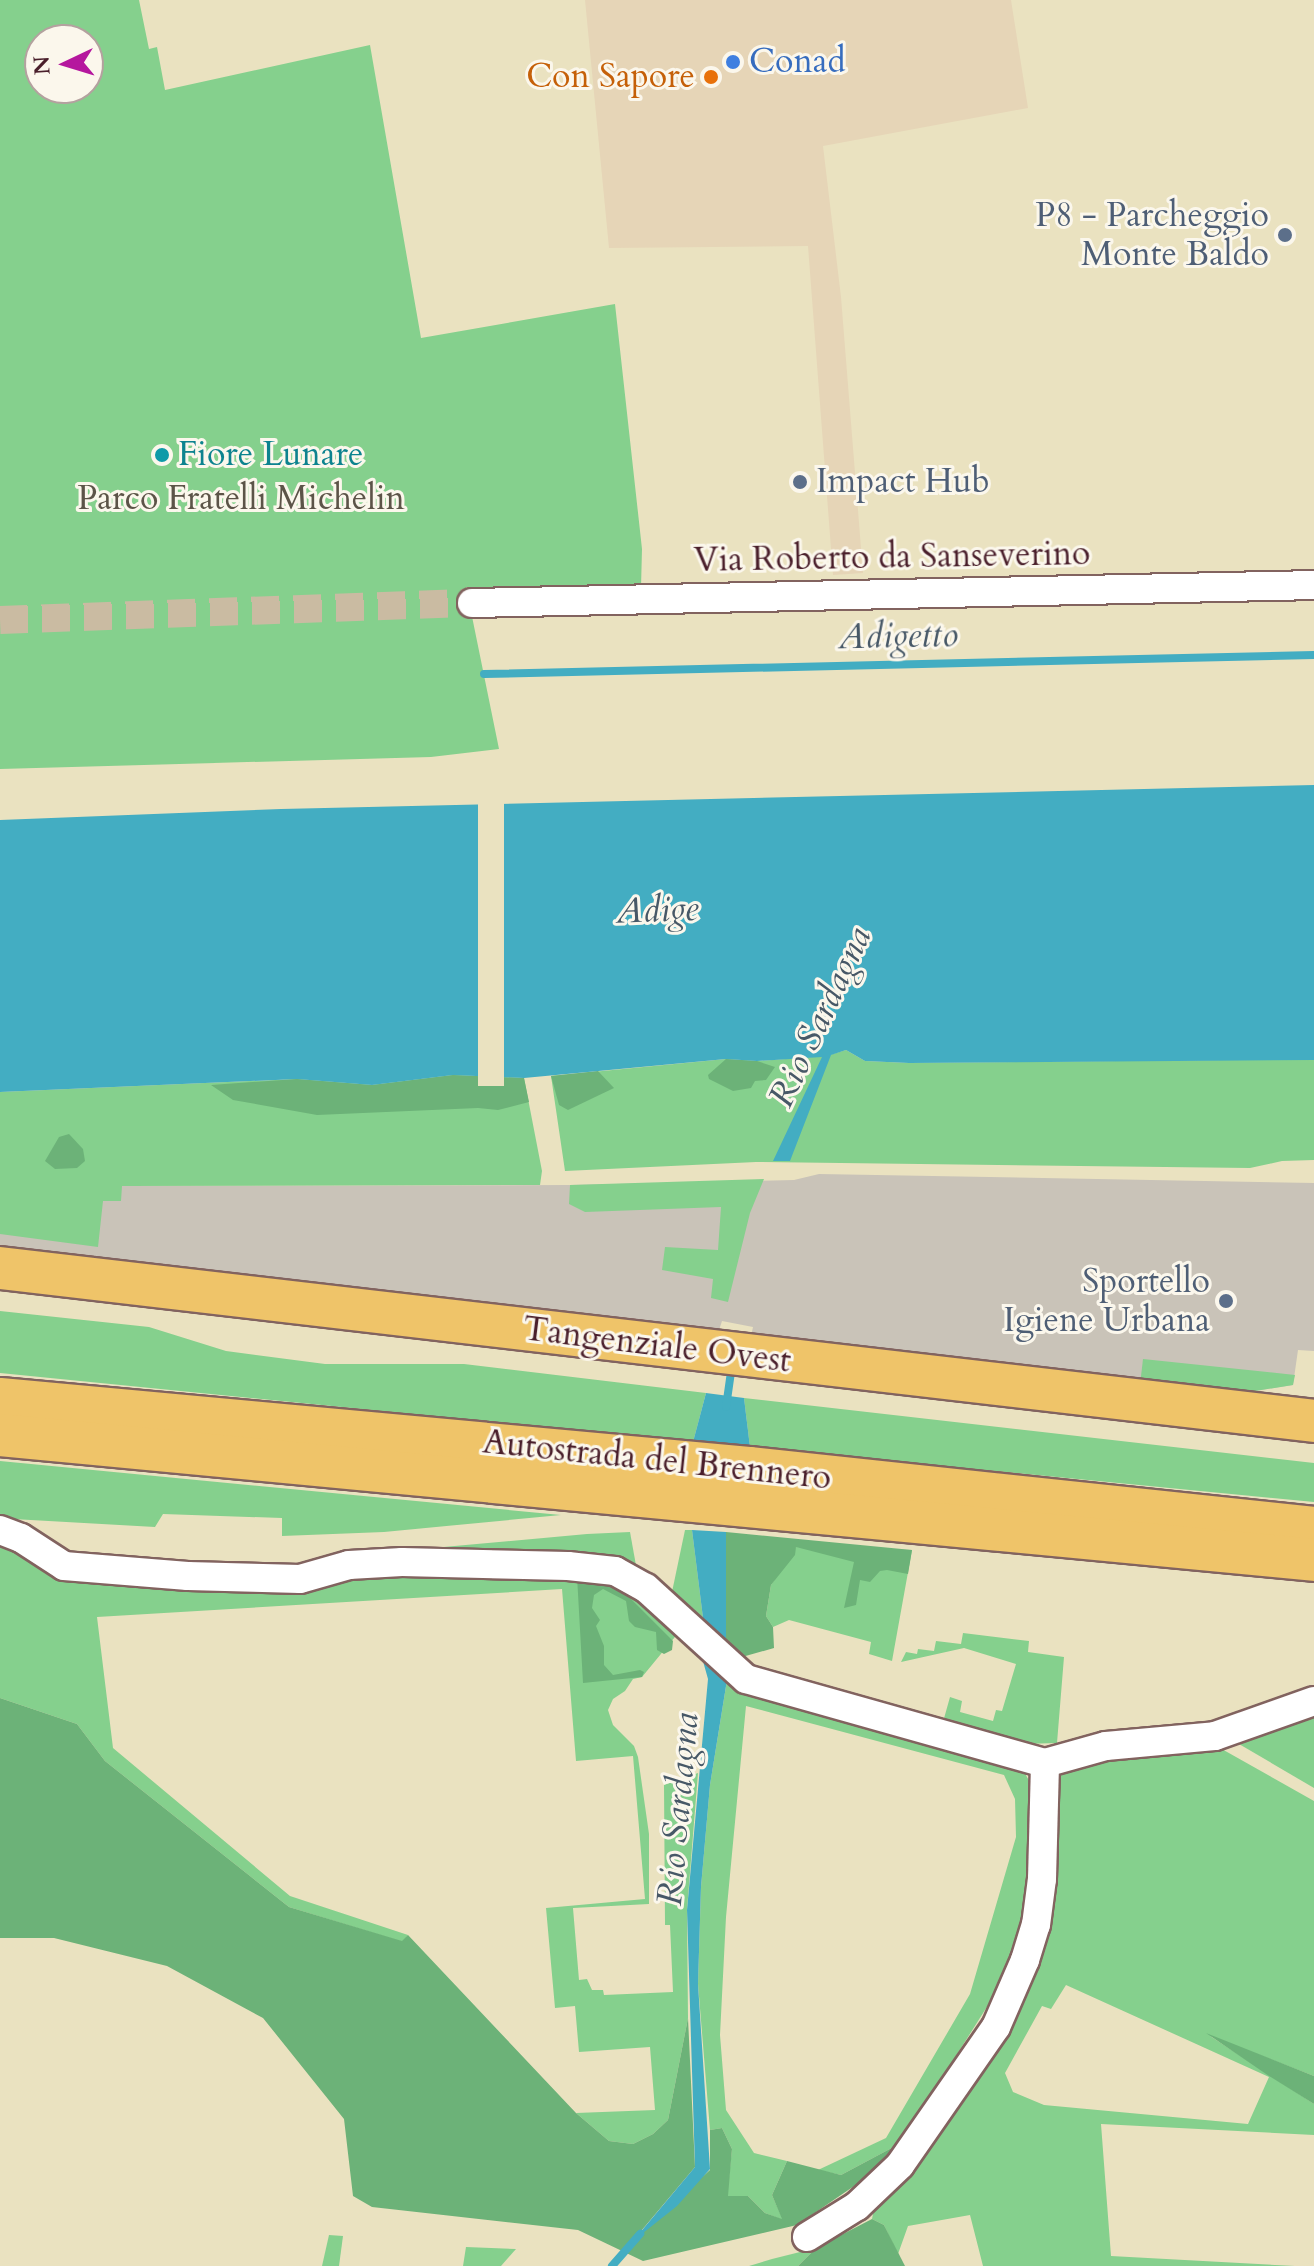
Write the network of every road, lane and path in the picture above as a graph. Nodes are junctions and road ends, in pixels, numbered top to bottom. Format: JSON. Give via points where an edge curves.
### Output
{"nodes":[{"id":1,"x":1314,"y":585,"type":"edge"},
{"id":2,"x":472,"y":603,"type":"tunnel mouth"},
{"id":3,"x":0,"y":1268,"type":"edge"},
{"id":4,"x":0,"y":1297,"type":"edge"},
{"id":5,"x":729,"y":1368,"type":"junction"},
{"id":6,"x":0,"y":1399,"type":"edge"},
{"id":7,"x":1314,"y":1421,"type":"edge"},
{"id":8,"x":0,"y":1435,"type":"edge"},
{"id":9,"x":1314,"y":1448,"type":"edge"},
{"id":10,"x":690,"y":1481,"type":"junction"},
{"id":11,"x":747,"y":1486,"type":"junction"},
{"id":12,"x":1314,"y":1528,"type":"edge"},
{"id":13,"x":0,"y":1530,"type":"edge"},
{"id":14,"x":1314,"y":1560,"type":"edge"},
{"id":15,"x":1314,"y":1701,"type":"edge"},
{"id":16,"x":1045,"y":1763,"type":"junction"},
{"id":17,"x":807,"y":2237,"type":"dead end"}],
"edges":[{"from":1,"to":2,"type":"street","name":"Via Roberto da Sanseverino"},
{"from":3,"to":5,"type":"highway","name":"Tangenziale Ovest"},
{"from":4,"to":5,"type":"highway","name":"Tangenziale Ovest"},
{"from":5,"to":7,"type":"highway","name":"Tangenziale Ovest"},
{"from":5,"to":9,"type":"highway","name":"Tangenziale Ovest"},
{"from":6,"to":10,"type":"highway","name":"Autostrada del Brennero"},
{"from":8,"to":10,"type":"highway","name":"Autostrada del Brennero"},
{"from":10,"to":11,"type":"highway","name":"Autostrada del Brennero"},
{"from":11,"to":12,"type":"highway","name":"Autostrada del Brennero"},
{"from":11,"to":14,"type":"highway","name":"Autostrada del Brennero"},
{"from":13,"to":16,"type":"street","via":[[64,1566],[300,1579],[377,1563],[615,1571],[632,1579],[746,1679]]},
{"from":15,"to":16,"type":"street","via":[[1215,1736],[1106,1746]]},
{"from":16,"to":17,"type":"street","via":[[1036,1925],[996,2027],[900,2165],[857,2206]]}]}
